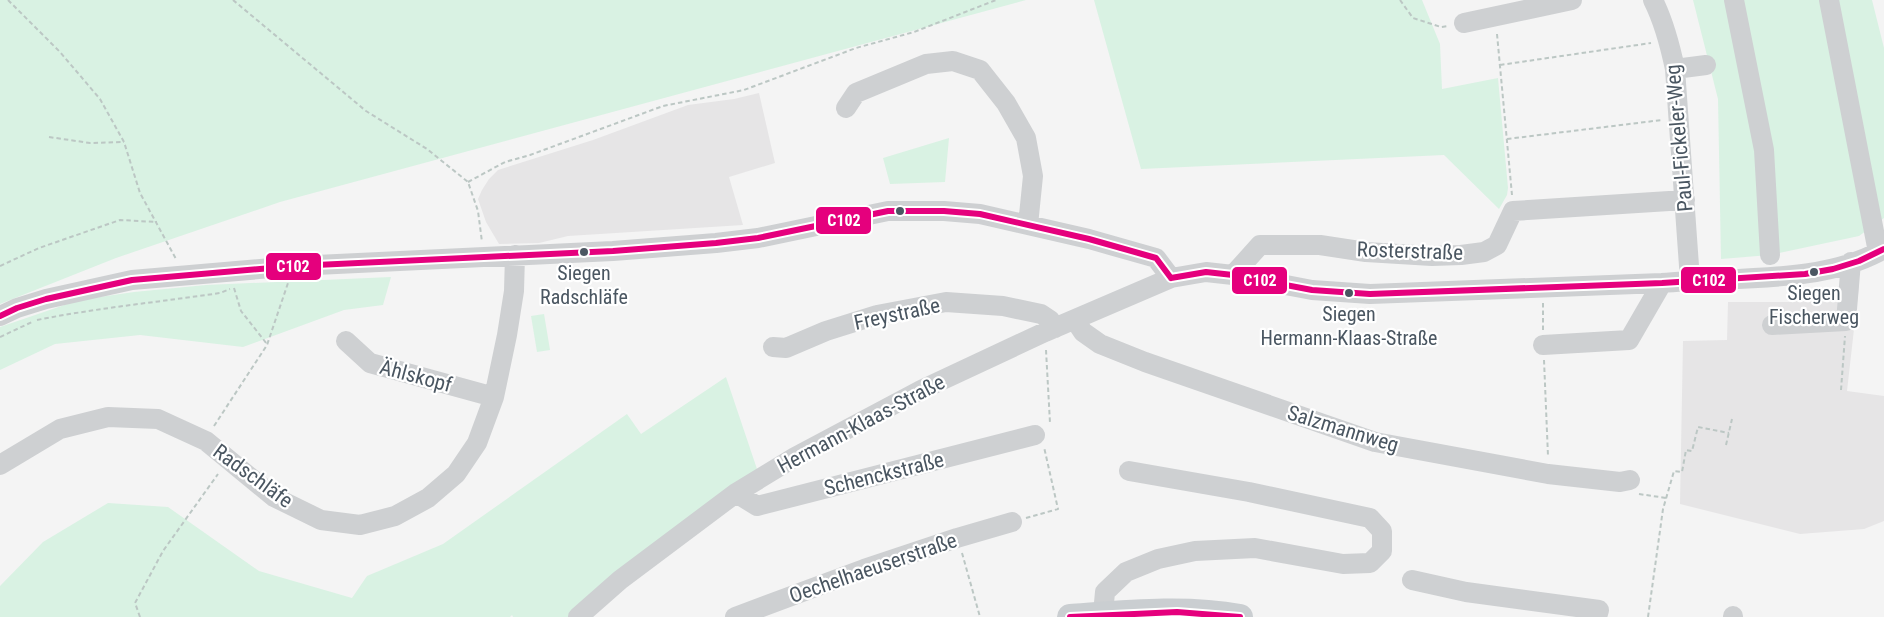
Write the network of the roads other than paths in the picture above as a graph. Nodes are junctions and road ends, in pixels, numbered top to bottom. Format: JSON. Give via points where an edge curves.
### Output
{"nodes":[{"id":1,"x":1572,"y":0,"type":"edge"},
{"id":2,"x":1653,"y":0,"type":"edge"},
{"id":3,"x":1734,"y":0,"type":"edge"},
{"id":4,"x":1829,"y":0,"type":"edge"},
{"id":5,"x":1464,"y":23,"type":"road end"},
{"id":6,"x":1706,"y":65,"type":"dead end"},
{"id":7,"x":1675,"y":69,"type":"junction"},
{"id":8,"x":846,"y":108,"type":"dead end"},
{"id":9,"x":1685,"y":200,"type":"junction"},
{"id":10,"x":1028,"y":225,"type":"junction"},
{"id":11,"x":1881,"y":250,"type":"edge"},
{"id":12,"x":514,"y":255,"type":"junction"},
{"id":13,"x":1770,"y":255,"type":"dead end"},
{"id":14,"x":1851,"y":262,"type":"junction"},
{"id":15,"x":1233,"y":275,"type":"junction"},
{"id":16,"x":1171,"y":278,"type":"junction"},
{"id":17,"x":1690,"y":280,"type":"junction"},
{"id":18,"x":1662,"y":283,"type":"junction"},
{"id":19,"x":0,"y":316,"type":"edge"},
{"id":20,"x":1075,"y":320,"type":"junction"},
{"id":21,"x":1772,"y":325,"type":"dead end"},
{"id":22,"x":1050,"y":330,"type":"junction"},
{"id":23,"x":346,"y":341,"type":"dead end"},
{"id":24,"x":1543,"y":345,"type":"road end"},
{"id":25,"x":772,"y":347,"type":"dead end"},
{"id":26,"x":494,"y":397,"type":"junction"},
{"id":27,"x":1035,"y":435,"type":"road end"},
{"id":28,"x":0,"y":465,"type":"edge"},
{"id":29,"x":1129,"y":471,"type":"dead end"},
{"id":30,"x":1630,"y":480,"type":"dead end"},
{"id":31,"x":736,"y":493,"type":"junction"},
{"id":32,"x":1012,"y":522,"type":"road end"},
{"id":33,"x":1412,"y":580,"type":"dead end"},
{"id":34,"x":1103,"y":614,"type":"junction"},
{"id":35,"x":1175,"y":614,"type":"edge"},
{"id":36,"x":579,"y":617,"type":"edge"},
{"id":37,"x":735,"y":617,"type":"edge"},
{"id":38,"x":1070,"y":617,"type":"edge"},
{"id":39,"x":1240,"y":617,"type":"edge"},
{"id":40,"x":1597,"y":617,"type":"edge"}],
"edges":[{"from":1,"to":5,"type":"street"},
{"from":2,"to":7,"type":"street","name":"Paul-Fickeler-Weg","via":[[1669,40]]},
{"from":3,"to":13,"type":"street","via":[[1764,150]]},
{"from":4,"to":11,"type":"street"},
{"from":6,"to":7,"type":"street"},
{"from":7,"to":9,"type":"street","name":"Paul-Fickeler-Weg"},
{"from":8,"to":10,"type":"street","via":[[856,93],[926,64],[954,62],[980,70],[1006,103],[1026,138],[1033,176]]},
{"from":9,"to":15,"type":"street","name":"Rosterstraße","via":[[1513,211],[1497,244],[1484,252],[1461,255],[1260,245]]},
{"from":9,"to":17,"type":"street","name":"Paul-Fickeler-Weg"},
{"from":10,"to":12,"type":"street","via":[[968,213],[888,211],[716,243]]},
{"from":10,"to":16,"type":"street","via":[[1156,258]]},
{"from":11,"to":14,"type":"street","name":"Rosterstraße"},
{"from":12,"to":19,"type":"street","via":[[295,266],[132,280],[46,299]]},
{"from":12,"to":26,"type":"street","name":"Radschläfe","via":[[514,291]]},
{"from":14,"to":17,"type":"street","name":"Rosterstraße","via":[[1780,276]]},
{"from":14,"to":21,"type":"street","via":[[1846,321]]},
{"from":15,"to":16,"type":"street","name":"Rosterstraße","via":[[1206,272]]},
{"from":15,"to":18,"type":"street","name":"Rosterstraße","via":[[1312,290],[1370,294]]},
{"from":16,"to":20,"type":"street","name":"Hermann-Klaas-Straße"},
{"from":17,"to":18,"type":"street","name":"Rosterstraße"},
{"from":18,"to":24,"type":"street","via":[[1629,340]]},
{"from":20,"to":22,"type":"street","name":"Hermann-Klaas-Straße"},
{"from":20,"to":30,"type":"street","name":"Salzmannweg","via":[[1083,332],[1100,344],[1375,442],[1548,474]]},
{"from":22,"to":25,"type":"street","name":"Freystraße","via":[[1050,320],[1041,314],[1003,306],[946,302],[877,315],[786,348]]},
{"from":22,"to":31,"type":"street","name":"Hermann-Klaas-Straße","via":[[921,390]]},
{"from":23,"to":26,"type":"street","name":"Ählskopf","via":[[370,363]]},
{"from":26,"to":28,"type":"street","name":"Radschläfe","via":[[477,443],[456,474],[428,498],[395,516],[360,525],[321,520],[274,497],[206,441],[158,419],[108,417],[60,429]]},
{"from":27,"to":31,"type":"street","name":"Schenckstraße","via":[[757,506]]},
{"from":29,"to":34,"type":"street","via":[[1370,518],[1382,531],[1382,551],[1370,563],[1343,564],[1255,548],[1196,551],[1158,559],[1126,572],[1105,592]]},
{"from":31,"to":36,"type":"street","name":"Hermann-Klaas-Straße","via":[[620,579]]},
{"from":32,"to":37,"type":"street","name":"Oechelhaeuserstraße","via":[[864,569]]},
{"from":33,"to":40,"type":"street","via":[[1466,592],[1599,610]]},
{"from":34,"to":35,"type":"main road"},
{"from":34,"to":38,"type":"main road"},
{"from":35,"to":39,"type":"main road"}]}
